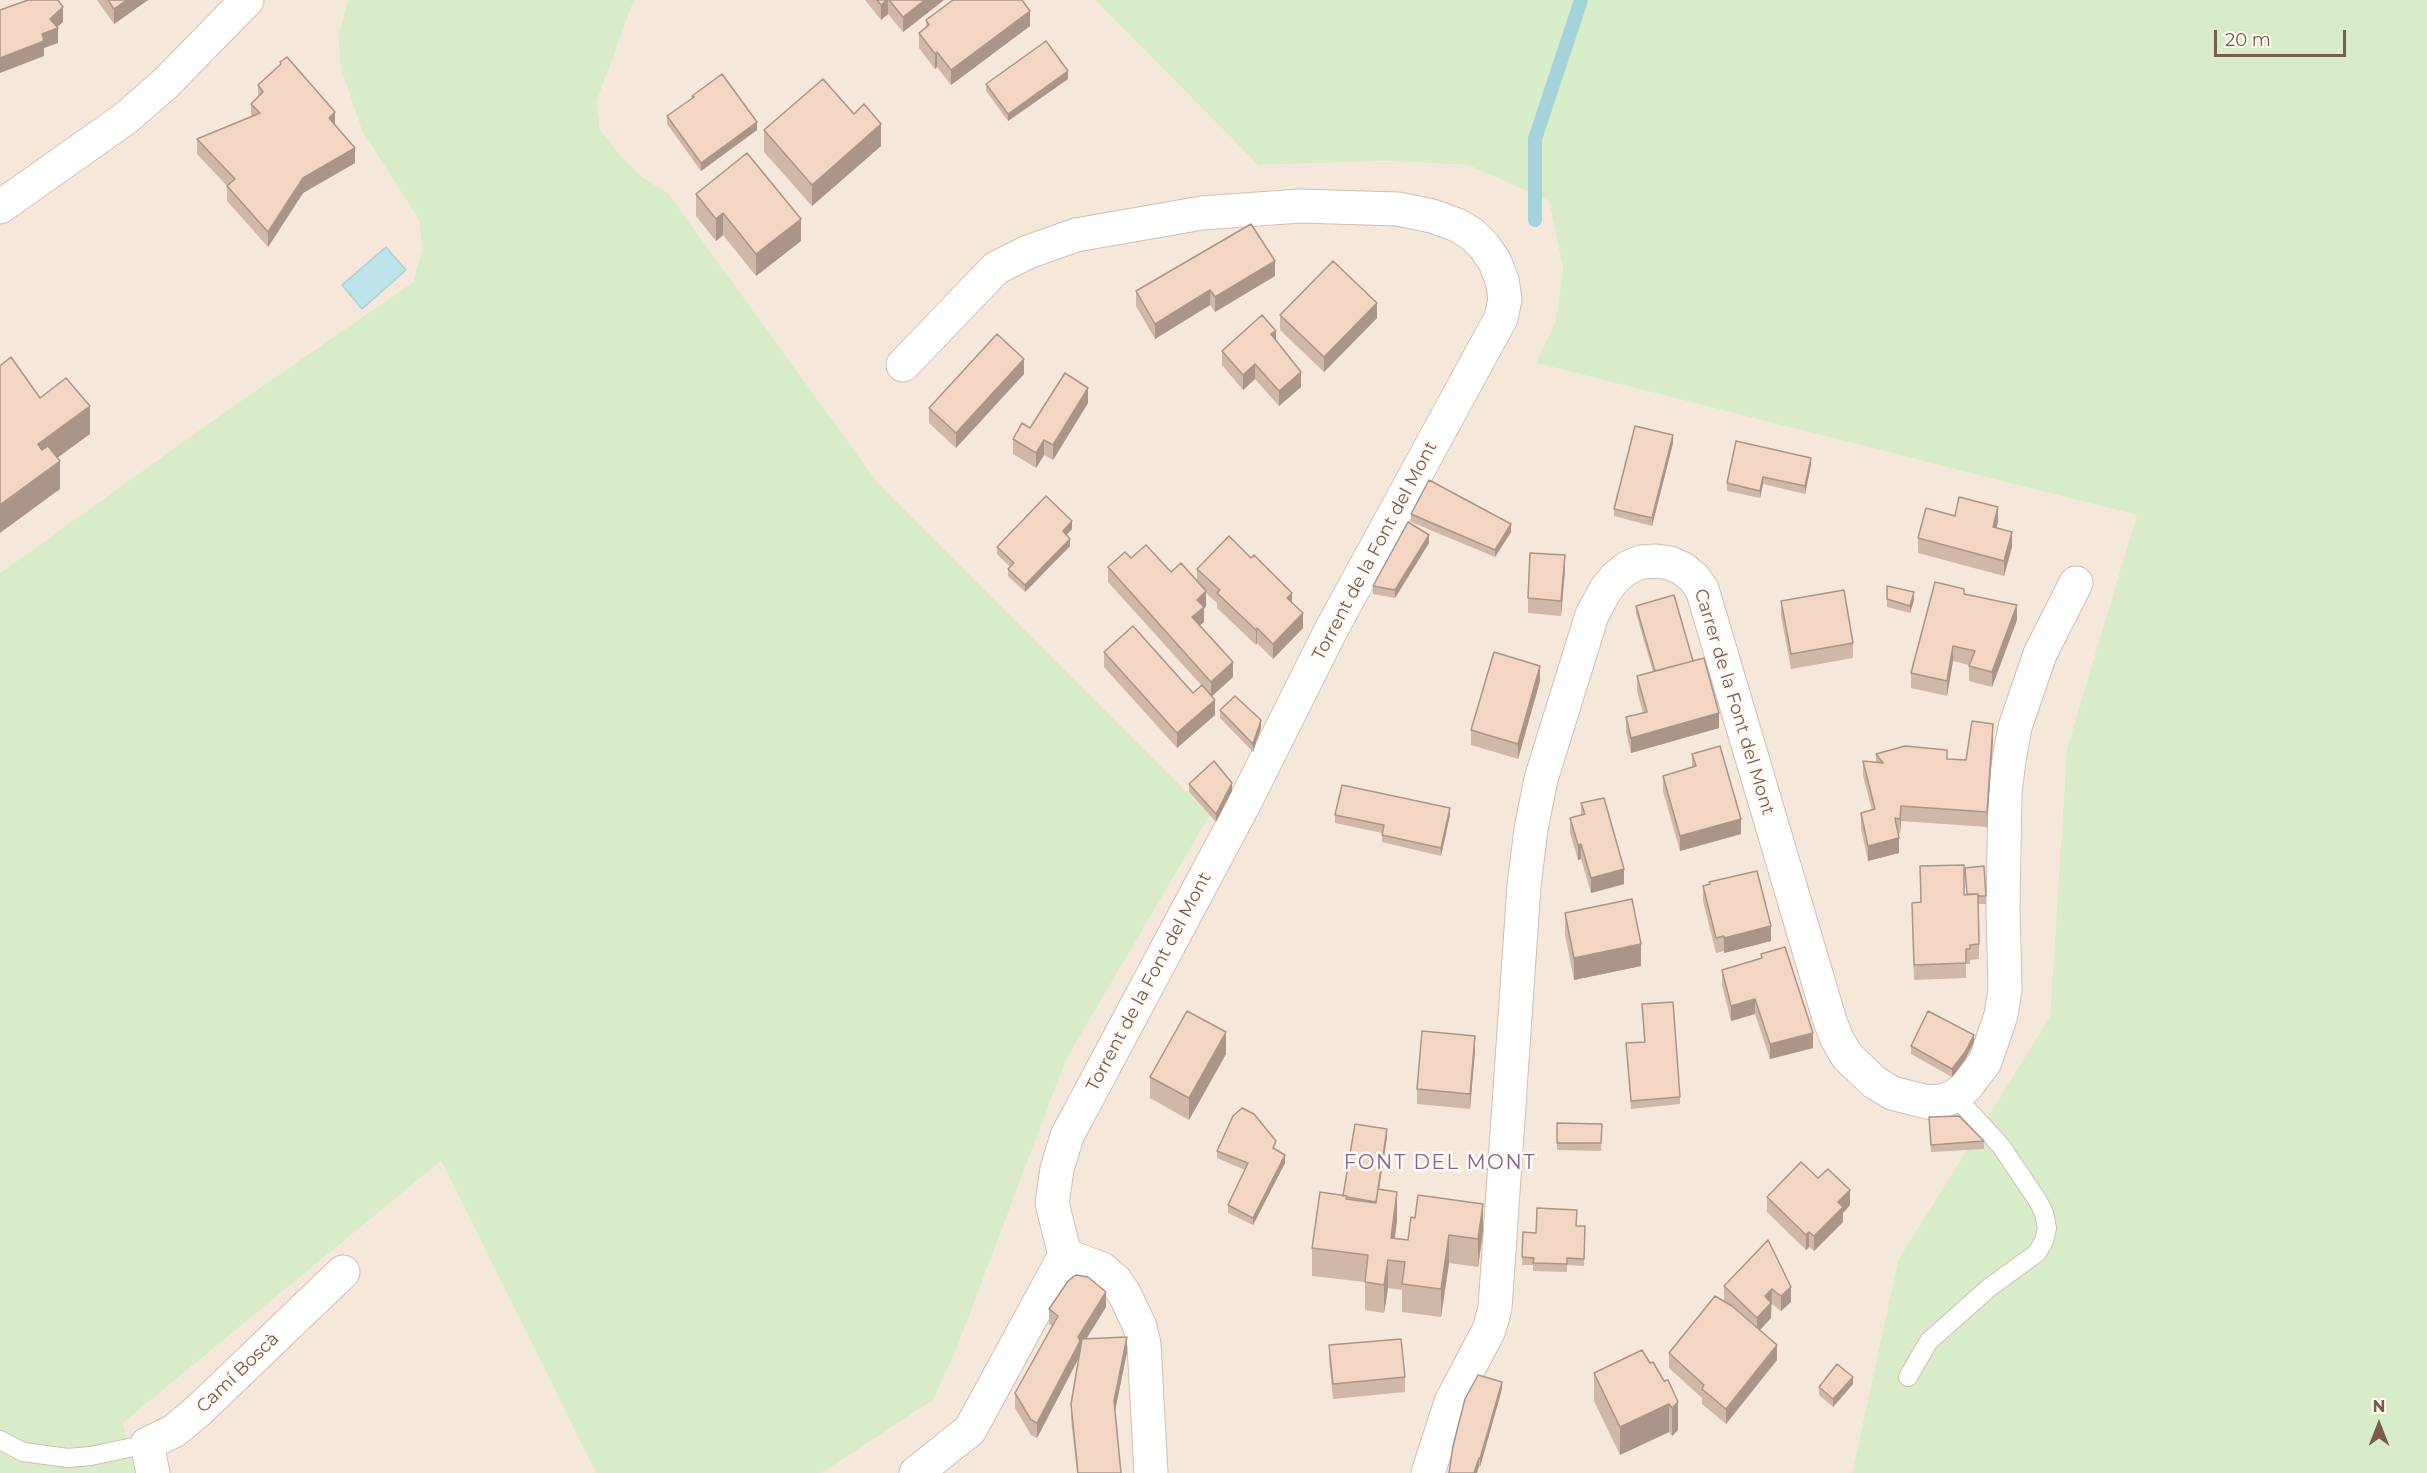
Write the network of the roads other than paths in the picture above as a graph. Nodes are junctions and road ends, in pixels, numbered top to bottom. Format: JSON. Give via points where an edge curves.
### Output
{"nodes":[{"id":1,"x":247,"y":0,"type":"edge"},
{"id":2,"x":0,"y":207,"type":"edge"},
{"id":3,"x":903,"y":365,"type":"dead end"},
{"id":4,"x":2076,"y":583,"type":"dead end"},
{"id":5,"x":1955,"y":1096,"type":"junction"},
{"id":6,"x":1065,"y":1255,"type":"junction"},
{"id":7,"x":343,"y":1272,"type":"dead end"},
{"id":8,"x":1908,"y":1377,"type":"dead end"},
{"id":9,"x":0,"y":1440,"type":"edge"},
{"id":10,"x":150,"y":1459,"type":"edge"},
{"id":11,"x":916,"y":1473,"type":"edge"},
{"id":12,"x":1151,"y":1473,"type":"edge"},
{"id":13,"x":1428,"y":1473,"type":"edge"}],
"edges":[{"from":1,"to":2,"type":"street","via":[[126,117]]},
{"from":3,"to":6,"type":"street","name":"Torrent de la Font del Mont","via":[[996,268],[1076,235],[1202,213],[1300,207],[1398,209],[1432,216],[1472,234],[1495,262],[1502,280],[1501,318],[1331,630],[1226,838],[1067,1136],[1052,1203]]},
{"from":4,"to":5,"type":"street","via":[[2040,654],[2015,727],[2005,793],[2004,998],[1985,1062]]},
{"from":5,"to":8,"type":"lane","via":[[2001,1146],[2038,1201],[2047,1228],[2037,1253],[1990,1287],[1929,1341]]},
{"from":5,"to":13,"type":"street","name":"Carrer de la Font del Mont","via":[[1927,1102],[1892,1093],[1847,1056],[1830,1021],[1702,589],[1688,573],[1670,563],[1641,562],[1627,568],[1606,589],[1592,615],[1541,779],[1524,886],[1495,1308],[1489,1330],[1451,1402]]},
{"from":6,"to":11,"type":"street","via":[[970,1430]]},
{"from":6,"to":12,"type":"street","via":[[1102,1269],[1115,1280],[1140,1328]]},
{"from":7,"to":10,"type":"street","name":"Camí Boscà","via":[[174,1431]]},
{"from":9,"to":10,"type":"lane","via":[[23,1452],[68,1458]]}]}
